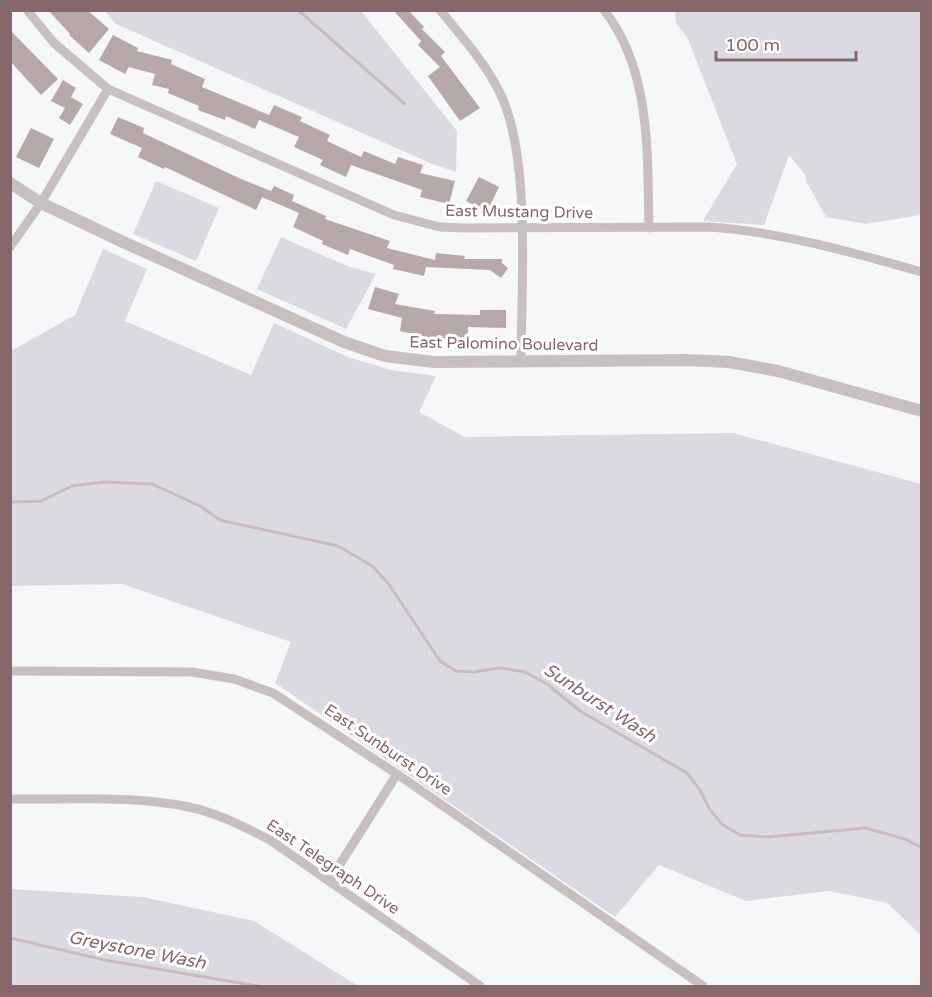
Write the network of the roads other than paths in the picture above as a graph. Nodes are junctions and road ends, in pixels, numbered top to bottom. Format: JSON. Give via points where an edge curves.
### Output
{"nodes":[{"id":1,"x":27,"y":10,"type":"edge"},
{"id":2,"x":440,"y":10,"type":"edge"},
{"id":3,"x":604,"y":10,"type":"edge"},
{"id":4,"x":108,"y":89,"type":"junction"},
{"id":5,"x":10,"y":183,"type":"edge"},
{"id":6,"x":41,"y":203,"type":"junction"},
{"id":7,"x":649,"y":228,"type":"junction"},
{"id":8,"x":521,"y":229,"type":"junction"},
{"id":9,"x":10,"y":247,"type":"edge"},
{"id":10,"x":921,"y":272,"type":"edge"},
{"id":11,"x":521,"y":362,"type":"junction"},
{"id":12,"x":921,"y":411,"type":"edge"},
{"id":13,"x":10,"y":671,"type":"edge"},
{"id":14,"x":397,"y":774,"type":"junction"},
{"id":15,"x":10,"y":799,"type":"edge"},
{"id":16,"x":330,"y":880,"type":"junction"},
{"id":17,"x":480,"y":987,"type":"edge"},
{"id":18,"x":703,"y":987,"type":"edge"}],
"edges":[{"from":1,"to":4,"type":"street","name":"East Mustang Drive","via":[[54,43]]},
{"from":2,"to":8,"type":"street","via":[[500,93],[520,174]]},
{"from":3,"to":7,"type":"street","via":[[629,57],[642,100]]},
{"from":4,"to":6,"type":"street"},
{"from":4,"to":8,"type":"street","name":"East Mustang Drive","via":[[394,215],[440,227]]},
{"from":5,"to":6,"type":"street","name":"East Palomino Boulevard"},
{"from":6,"to":9,"type":"street"},
{"from":6,"to":11,"type":"street","name":"East Palomino Boulevard","via":[[344,342],[385,356],[434,362]]},
{"from":7,"to":8,"type":"street","name":"East Mustang Drive"},
{"from":7,"to":10,"type":"street","name":"East Mustang Drive","via":[[772,232]]},
{"from":8,"to":11,"type":"street"},
{"from":11,"to":12,"type":"street","name":"East Palomino Boulevard","via":[[729,362],[778,371]]},
{"from":13,"to":14,"type":"street","name":"East Sunburst Drive","via":[[192,672],[234,679],[273,693]]},
{"from":14,"to":16,"type":"street"},
{"from":14,"to":18,"type":"street","name":"East Sunburst Drive"},
{"from":15,"to":16,"type":"street","name":"East Telegraph Drive","via":[[155,802],[191,808],[234,822],[270,840]]},
{"from":16,"to":17,"type":"street","name":"East Telegraph Drive"}]}
